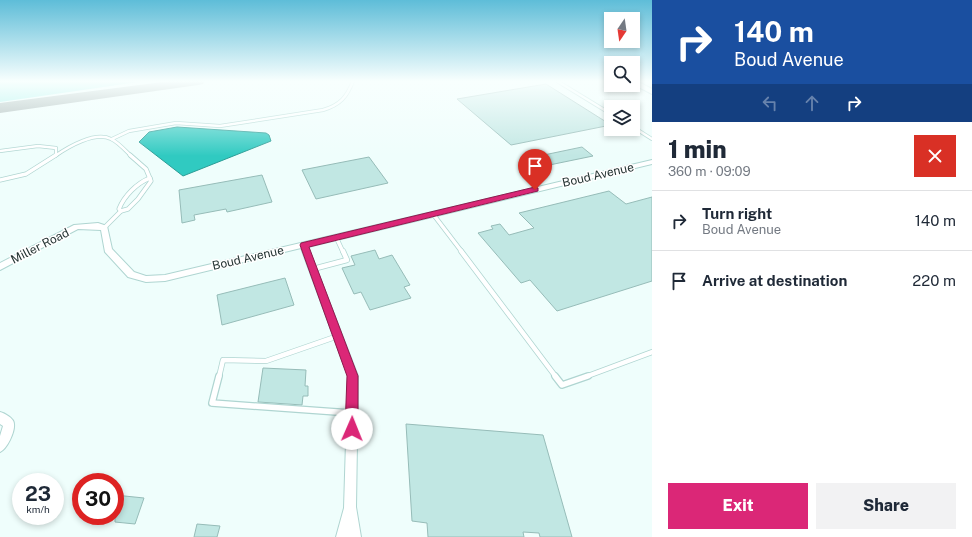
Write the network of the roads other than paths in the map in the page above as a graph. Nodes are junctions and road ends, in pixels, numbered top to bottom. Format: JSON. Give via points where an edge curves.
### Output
{"nodes":[{"id":1,"x":336,"y":106,"type":"edge"},
{"id":2,"x":640,"y":131,"type":"edge"},
{"id":3,"x":112,"y":139,"type":"junction"},
{"id":4,"x":652,"y":139,"type":"edge"},
{"id":5,"x":0,"y":151,"type":"edge"},
{"id":6,"x":56,"y":154,"type":"junction"},
{"id":7,"x":652,"y":162,"type":"edge"},
{"id":8,"x":150,"y":178,"type":"junction"},
{"id":9,"x":0,"y":180,"type":"edge"},
{"id":10,"x":121,"y":211,"type":"junction"},
{"id":11,"x":433,"y":214,"type":"junction"},
{"id":12,"x":104,"y":228,"type":"junction"},
{"id":13,"x":336,"y":237,"type":"junction"},
{"id":14,"x":304,"y":245,"type":"junction"},
{"id":15,"x":0,"y":267,"type":"edge"},
{"id":16,"x":313,"y":269,"type":"junction"},
{"id":17,"x":338,"y":336,"type":"junction"},
{"id":18,"x":652,"y":352,"type":"edge"},
{"id":19,"x":352,"y":413,"type":"junction"},
{"id":20,"x":4,"y":420,"type":"edge"},
{"id":21,"x":0,"y":446,"type":"edge"},
{"id":22,"x":350,"y":506,"type":"junction"},
{"id":23,"x":342,"y":537,"type":"edge"},
{"id":24,"x":354,"y":537,"type":"edge"}],
"edges":[{"from":1,"to":3,"type":"lane","via":[[220,126],[176,123],[130,130]]},
{"from":2,"to":4,"type":"lane"},
{"from":3,"to":6,"type":"lane","via":[[88,139],[70,145]]},
{"from":3,"to":8,"type":"lane","via":[[146,169]]},
{"from":5,"to":6,"type":"lane","via":[[44,146],[56,148]]},
{"from":6,"to":9,"type":"lane","via":[[31,171]]},
{"from":7,"to":11,"type":"street","name":"Boud Avenue"},
{"from":8,"to":10,"type":"lane","via":[[150,183],[138,199],[128,209]]},
{"from":8,"to":10,"type":"lane","via":[[144,180],[120,204]]},
{"from":10,"to":12,"type":"lane"},
{"from":11,"to":13,"type":"street","name":"Boud Avenue"},
{"from":11,"to":18,"type":"lane","via":[[562,385]]},
{"from":12,"to":14,"type":"street","name":"Boud Avenue","via":[[108,250],[131,275],[146,279],[165,278]]},
{"from":12,"to":15,"type":"street","name":"Miller Road","via":[[77,227]]},
{"from":13,"to":14,"type":"street","name":"Boud Avenue"},
{"from":13,"to":16,"type":"lane","via":[[347,260]]},
{"from":14,"to":16,"type":"street"},
{"from":16,"to":17,"type":"street"},
{"from":17,"to":19,"type":"street","via":[[353,376]]},
{"from":17,"to":19,"type":"lane","via":[[266,361],[223,360],[212,403]]},
{"from":19,"to":22,"type":"street"},
{"from":20,"to":21,"type":"street","via":[[6,436]]},
{"from":22,"to":23,"type":"street"},
{"from":22,"to":24,"type":"street"}]}
